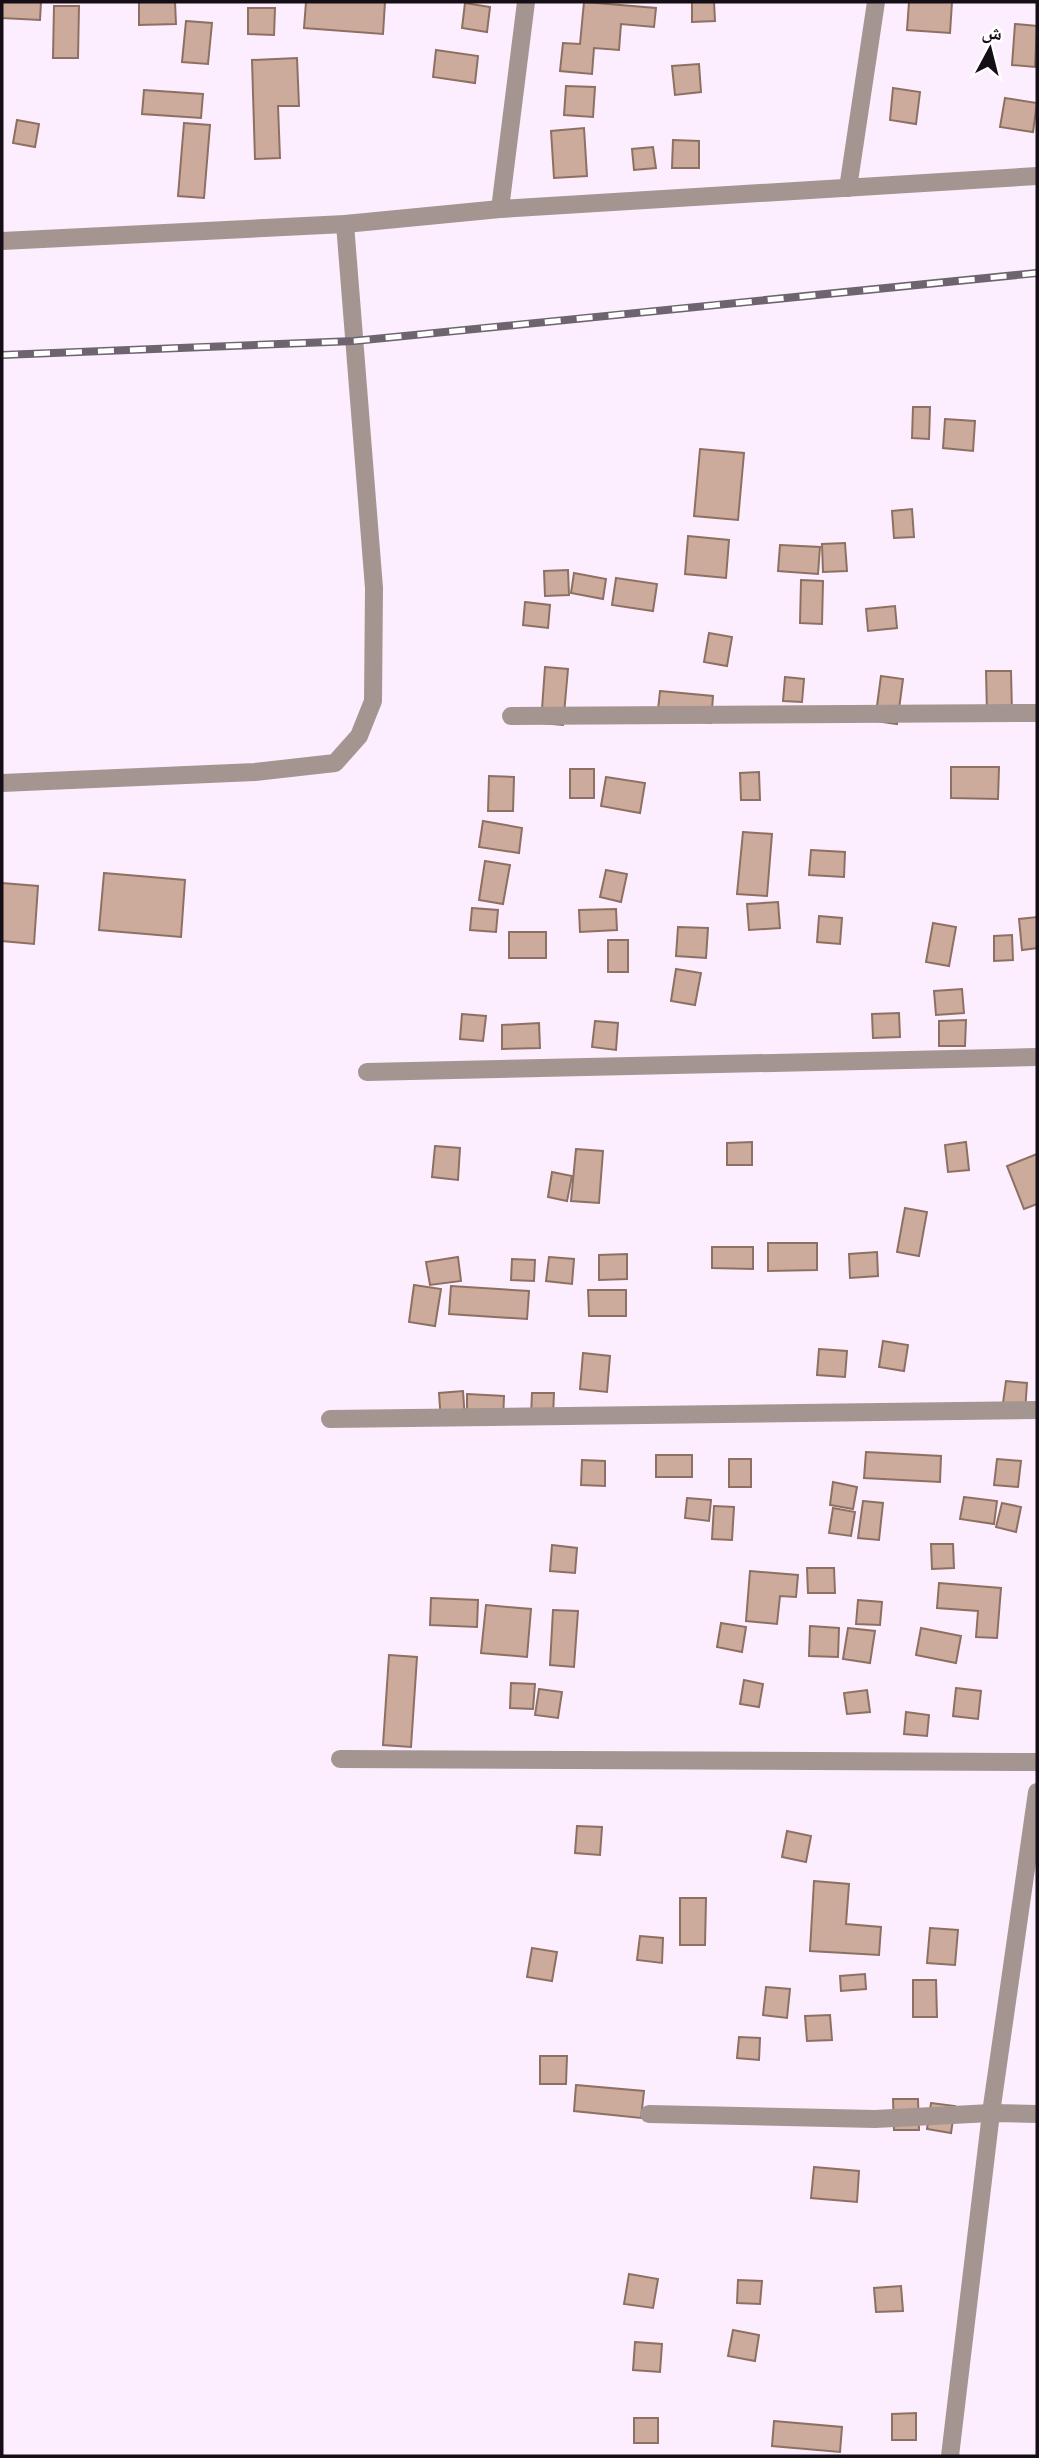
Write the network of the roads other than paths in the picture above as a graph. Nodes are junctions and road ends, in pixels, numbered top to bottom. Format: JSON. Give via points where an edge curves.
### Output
{"nodes":[{"id":1,"x":526,"y":2,"type":"edge"},
{"id":2,"x":876,"y":2,"type":"edge"},
{"id":3,"x":1037,"y":176,"type":"edge"},
{"id":4,"x":848,"y":188,"type":"junction"},
{"id":5,"x":500,"y":209,"type":"junction"},
{"id":6,"x":345,"y":224,"type":"junction"},
{"id":7,"x":2,"y":241,"type":"edge"},
{"id":8,"x":1037,"y":713,"type":"edge"},
{"id":9,"x":511,"y":716,"type":"dead end"},
{"id":10,"x":2,"y":783,"type":"edge"},
{"id":11,"x":1037,"y":1056,"type":"edge"},
{"id":12,"x":367,"y":1072,"type":"dead end"},
{"id":13,"x":1037,"y":1410,"type":"edge"},
{"id":14,"x":330,"y":1419,"type":"dead end"},
{"id":15,"x":340,"y":1759,"type":"dead end"},
{"id":16,"x":1037,"y":1762,"type":"edge"},
{"id":17,"x":1037,"y":1792,"type":"edge"},
{"id":18,"x":991,"y":2113,"type":"junction"},
{"id":19,"x":649,"y":2114,"type":"dead end"},
{"id":20,"x":1037,"y":2114,"type":"edge"},
{"id":21,"x":950,"y":2456,"type":"edge"}],
"edges":[{"from":1,"to":5,"type":"street"},
{"from":2,"to":4,"type":"street"},
{"from":3,"to":4,"type":"street"},
{"from":4,"to":5,"type":"street"},
{"from":5,"to":6,"type":"street"},
{"from":6,"to":7,"type":"street"},
{"from":6,"to":10,"type":"street","via":[[374,588],[373,701],[359,736],[335,763],[255,772]]},
{"from":8,"to":9,"type":"street"},
{"from":11,"to":12,"type":"street"},
{"from":13,"to":14,"type":"street"},
{"from":15,"to":16,"type":"street"},
{"from":17,"to":18,"type":"street"},
{"from":18,"to":19,"type":"street","via":[[875,2119]]},
{"from":18,"to":20,"type":"street"},
{"from":18,"to":21,"type":"street"}]}
